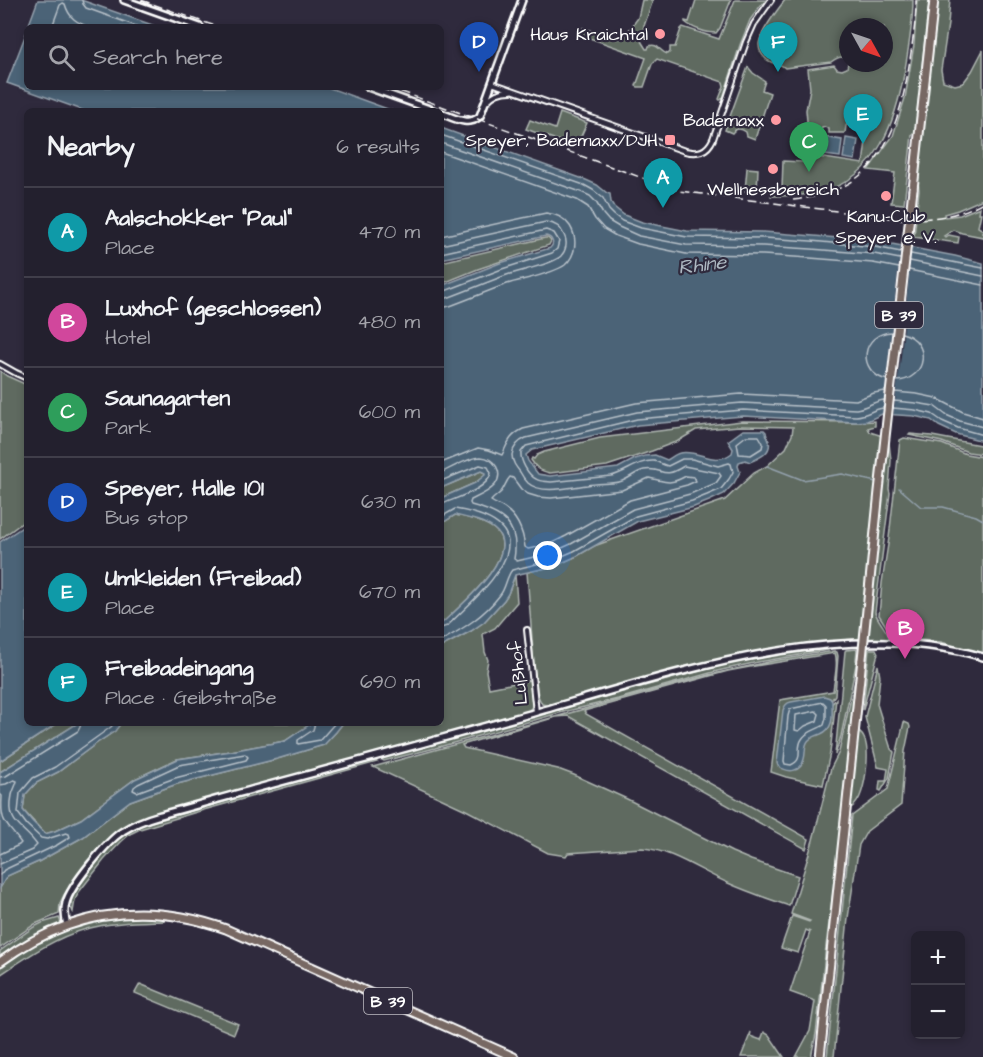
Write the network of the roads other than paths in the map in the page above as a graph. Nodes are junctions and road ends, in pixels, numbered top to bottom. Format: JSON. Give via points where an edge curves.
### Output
{"nodes":[{"id":1,"x":124,"y":0,"type":"edge"},
{"id":2,"x":522,"y":0,"type":"edge"},
{"id":3,"x":771,"y":0,"type":"edge"},
{"id":4,"x":934,"y":0,"type":"edge"},
{"id":5,"x":192,"y":24,"type":"edge"},
{"id":6,"x":492,"y":83,"type":"junction"},
{"id":7,"x":376,"y":90,"type":"edge"},
{"id":8,"x":515,"y":91,"type":"junction"},
{"id":9,"x":485,"y":104,"type":"junction"},
{"id":10,"x":427,"y":108,"type":"edge"},
{"id":11,"x":444,"y":114,"type":"edge"},
{"id":12,"x":0,"y":364,"type":"edge"},
{"id":13,"x":24,"y":377,"type":"edge"},
{"id":14,"x":528,"y":630,"type":"dead end"},
{"id":15,"x":983,"y":657,"type":"edge"},
{"id":16,"x":536,"y":712,"type":"junction"},
{"id":17,"x":67,"y":926,"type":"junction"},
{"id":18,"x":0,"y":962,"type":"edge"},
{"id":19,"x":514,"y":1057,"type":"edge"},
{"id":20,"x":820,"y":1057,"type":"edge"}],
"edges":[{"from":1,"to":5,"type":"street"},
{"from":2,"to":6,"type":"street"},
{"from":3,"to":8,"type":"street","via":[[746,42],[713,139],[705,150],[685,151]]},
{"from":4,"to":20,"type":"main road","number":"B 39","bridge":true},
{"from":6,"to":8,"type":"street"},
{"from":6,"to":9,"type":"street"},
{"from":7,"to":10,"type":"street"},
{"from":8,"to":9,"type":"street","via":[[493,95]]},
{"from":9,"to":11,"type":"street","via":[[472,122]]},
{"from":12,"to":13,"type":"street"},
{"from":14,"to":16,"type":"street","name":"Lußhof"},
{"from":15,"to":16,"type":"street","via":[[914,644],[812,646],[721,662]]},
{"from":16,"to":17,"type":"street","via":[[138,823],[113,839],[74,887],[66,900]]},
{"from":17,"to":18,"type":"main road","number":"B 39"},
{"from":17,"to":19,"type":"main road","number":"B 39","via":[[99,917],[145,913],[179,915],[210,923]]}]}
